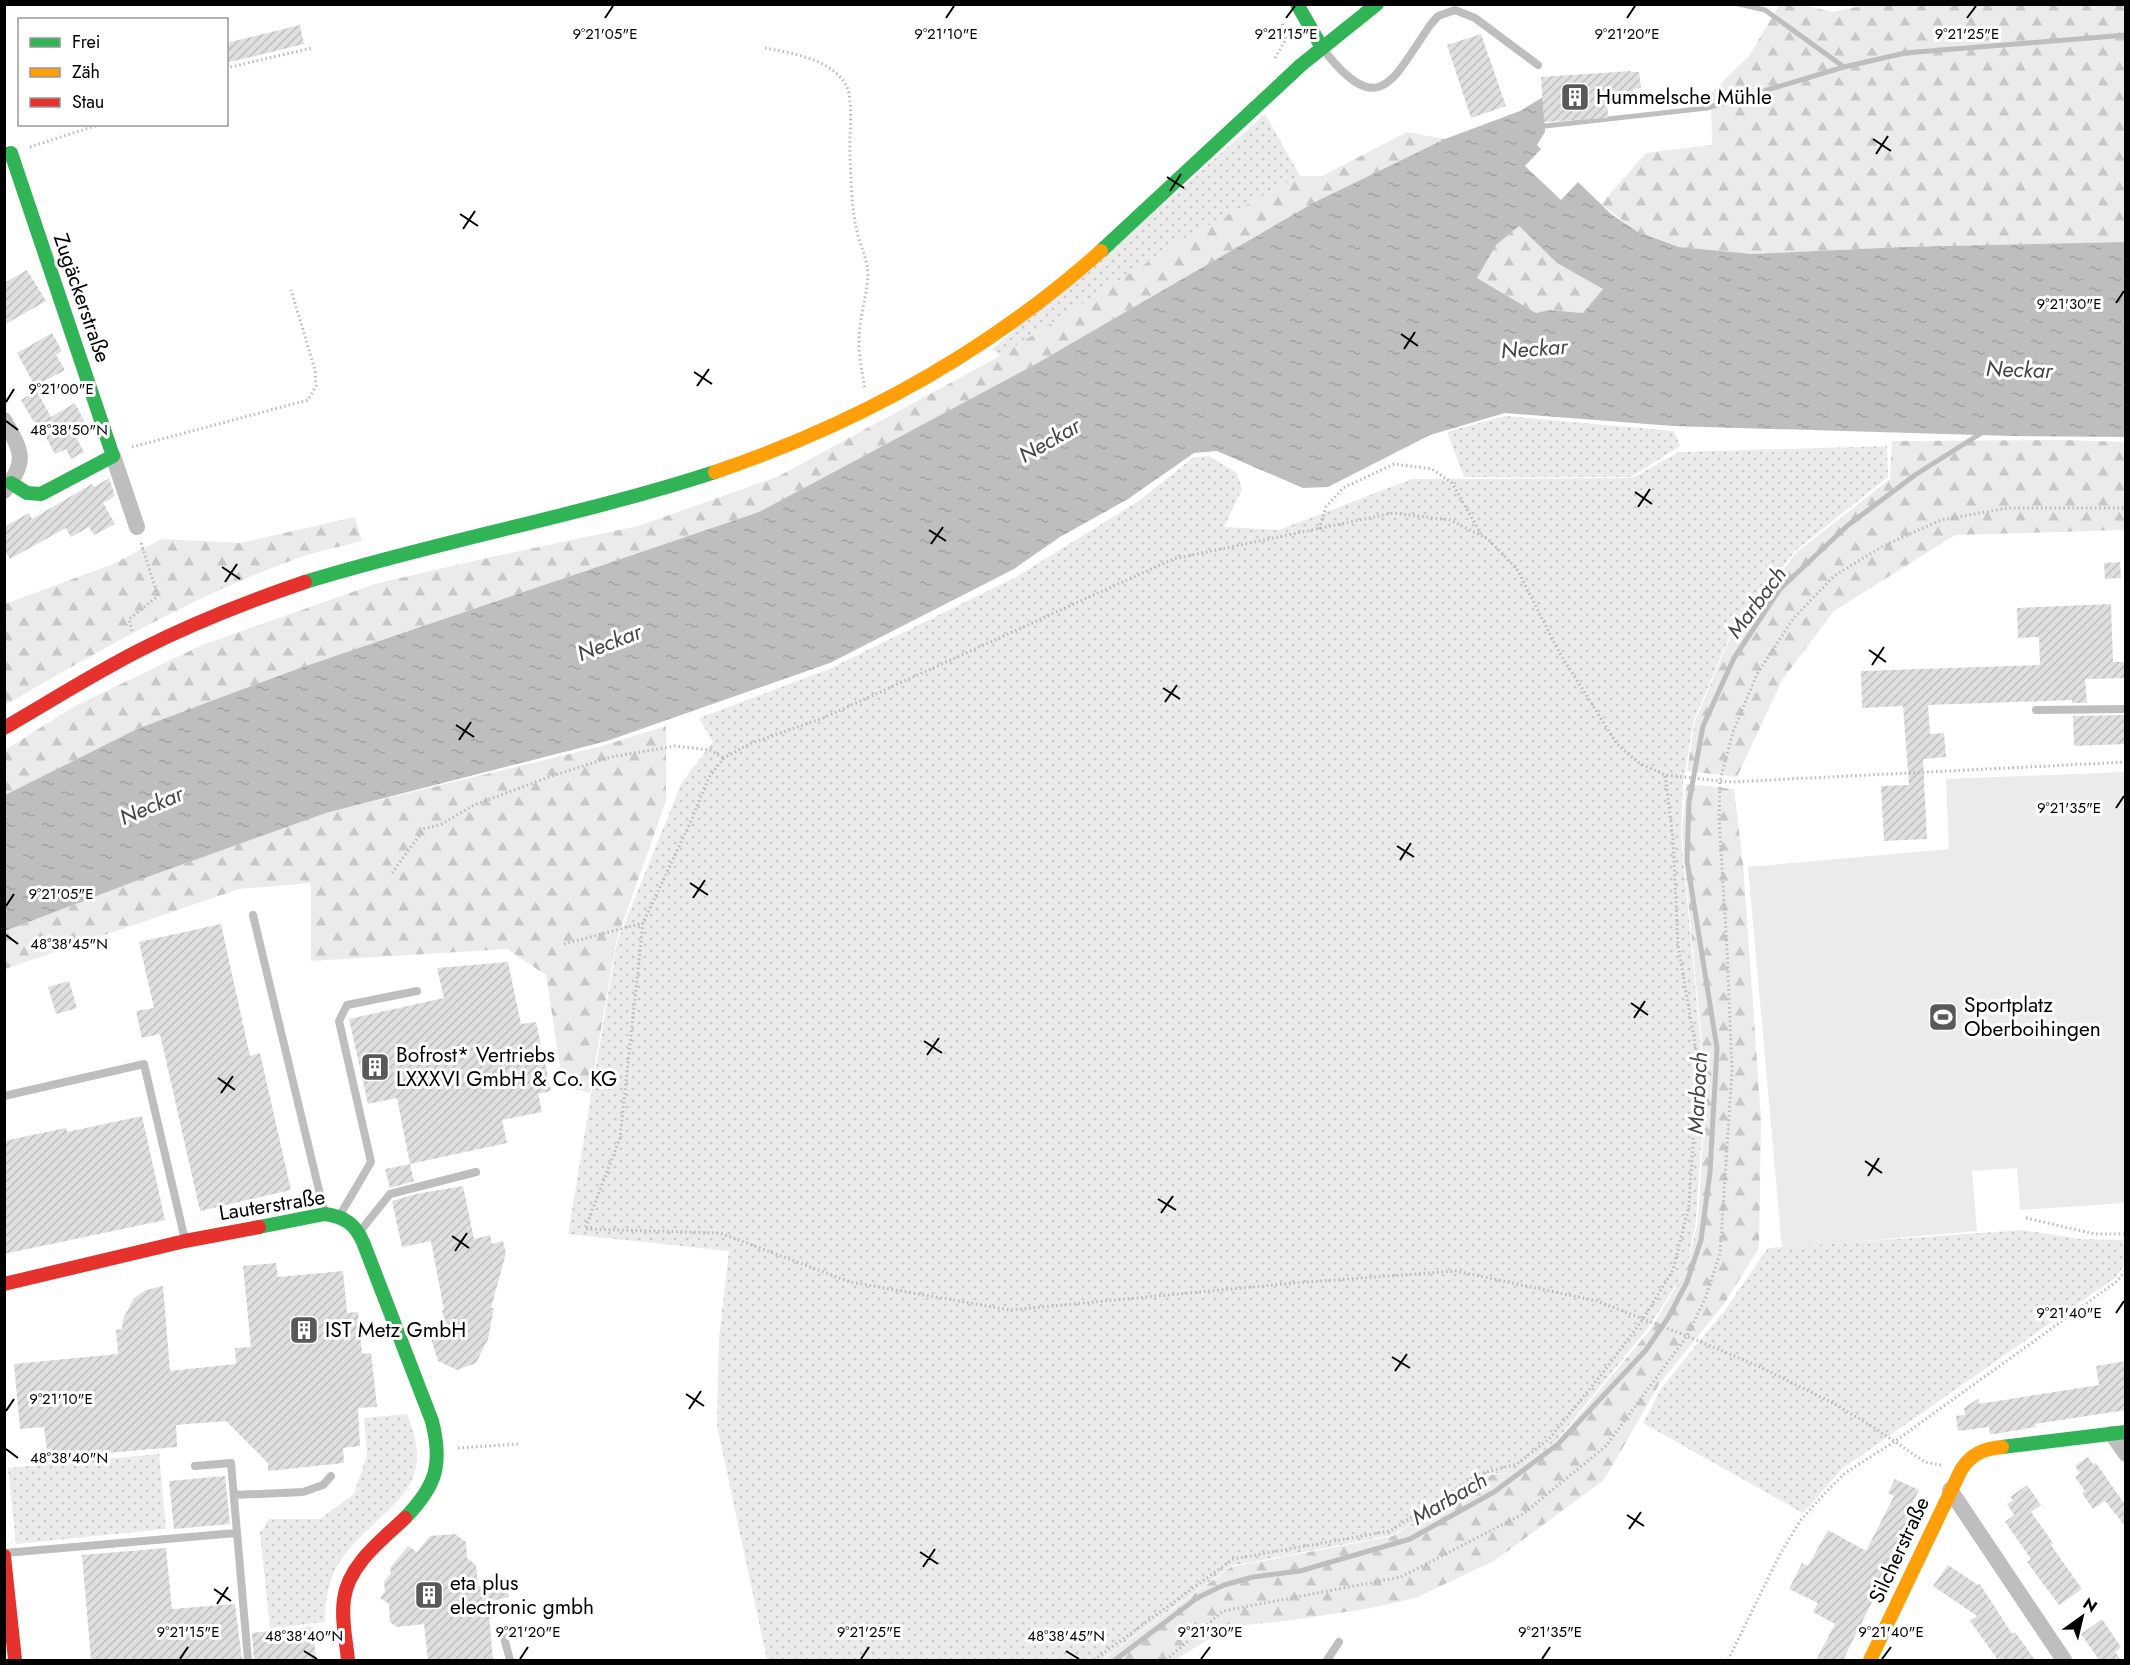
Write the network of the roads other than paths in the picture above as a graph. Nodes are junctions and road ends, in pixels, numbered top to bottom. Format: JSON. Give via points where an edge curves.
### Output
{"nodes":[{"id":1,"x":1297,"y":4,"type":"edge"},
{"id":2,"x":1377,"y":4,"type":"edge"},
{"id":3,"x":1321,"y":46,"type":"junction"},
{"id":4,"x":1538,"y":65,"type":"dead end"},
{"id":5,"x":8,"y":154,"type":"edge"},
{"id":6,"x":4,"y":420,"type":"edge"},
{"id":7,"x":113,"y":456,"type":"junction"},
{"id":8,"x":8,"y":487,"type":"edge"},
{"id":9,"x":136,"y":527,"type":"road end"},
{"id":10,"x":2126,"y":709,"type":"edge"},
{"id":11,"x":2036,"y":710,"type":"dead end"},
{"id":12,"x":4,"y":728,"type":"edge"},
{"id":13,"x":253,"y":915,"type":"dead end"},
{"id":14,"x":417,"y":991,"type":"dead end"},
{"id":15,"x":4,"y":1096,"type":"edge"},
{"id":16,"x":476,"y":1172,"type":"dead end"},
{"id":17,"x":325,"y":1215,"type":"junction"},
{"id":18,"x":339,"y":1216,"type":"junction"},
{"id":19,"x":359,"y":1233,"type":"junction"},
{"id":20,"x":185,"y":1241,"type":"junction"},
{"id":21,"x":4,"y":1284,"type":"edge"},
{"id":22,"x":2119,"y":1433,"type":"edge"},
{"id":23,"x":2126,"y":1454,"type":"edge"},
{"id":24,"x":195,"y":1466,"type":"dead end"},
{"id":25,"x":331,"y":1476,"type":"dead end"},
{"id":26,"x":1950,"y":1490,"type":"junction"},
{"id":27,"x":234,"y":1495,"type":"junction"},
{"id":28,"x":236,"y":1533,"type":"junction"},
{"id":29,"x":4,"y":1554,"type":"edge"},
{"id":30,"x":502,"y":1630,"type":"dead end"},
{"id":31,"x":8,"y":1636,"type":"edge"},
{"id":32,"x":1339,"y":1642,"type":"dead end"},
{"id":33,"x":15,"y":1660,"type":"edge"},
{"id":34,"x":248,"y":1660,"type":"edge"},
{"id":35,"x":348,"y":1660,"type":"edge"},
{"id":36,"x":510,"y":1660,"type":"edge"},
{"id":37,"x":1327,"y":1660,"type":"edge"},
{"id":38,"x":1870,"y":1660,"type":"edge"},
{"id":39,"x":2064,"y":1660,"type":"edge"}],
"edges":[{"from":1,"to":3,"type":"street"},
{"from":2,"to":3,"type":"street"},
{"from":3,"to":4,"type":"lane","via":[[1353,81],[1372,89],[1381,88],[1395,77],[1438,16],[1455,10],[1475,18]]},
{"from":3,"to":12,"type":"street","via":[[1087,264],[984,343],[903,392],[813,435],[717,472],[587,510],[396,555],[238,606],[90,676]]},
{"from":5,"to":7,"type":"street","name":"Zugäckerstraße"},
{"from":6,"to":8,"type":"street","via":[[21,451],[19,468]]},
{"from":7,"to":8,"type":"street","via":[[40,494]]},
{"from":7,"to":9,"type":"street"},
{"from":10,"to":11,"type":"lane"},
{"from":13,"to":17,"type":"lane"},
{"from":14,"to":18,"type":"lane","via":[[347,1005],[339,1022],[371,1162]]},
{"from":15,"to":20,"type":"lane","via":[[144,1064]]},
{"from":16,"to":19,"type":"lane","via":[[390,1194]]},
{"from":17,"to":18,"type":"street","name":"Lauterstraße"},
{"from":17,"to":20,"type":"street","name":"Lauterstraße"},
{"from":18,"to":19,"type":"street","name":"Lauterstraße","via":[[351,1222]]},
{"from":19,"to":35,"type":"street","name":"Lauterstraße","via":[[432,1420],[438,1449],[433,1481],[422,1499],[361,1562],[345,1592]]},
{"from":20,"to":21,"type":"street","name":"Lauterstraße"},
{"from":22,"to":23,"type":"street"},
{"from":22,"to":26,"type":"street","name":"Silcherstraße","via":[[1986,1449],[1969,1458]]},
{"from":24,"to":27,"type":"lane","via":[[231,1463]]},
{"from":25,"to":27,"type":"lane","via":[[323,1485],[303,1492]]},
{"from":26,"to":38,"type":"street","name":"Silcherstraße"},
{"from":26,"to":39,"type":"street"},
{"from":27,"to":28,"type":"lane"},
{"from":28,"to":29,"type":"lane"},
{"from":28,"to":34,"type":"lane"},
{"from":29,"to":31,"type":"street"},
{"from":30,"to":36,"type":"lane"},
{"from":31,"to":33,"type":"street"},
{"from":32,"to":37,"type":"lane"}]}
